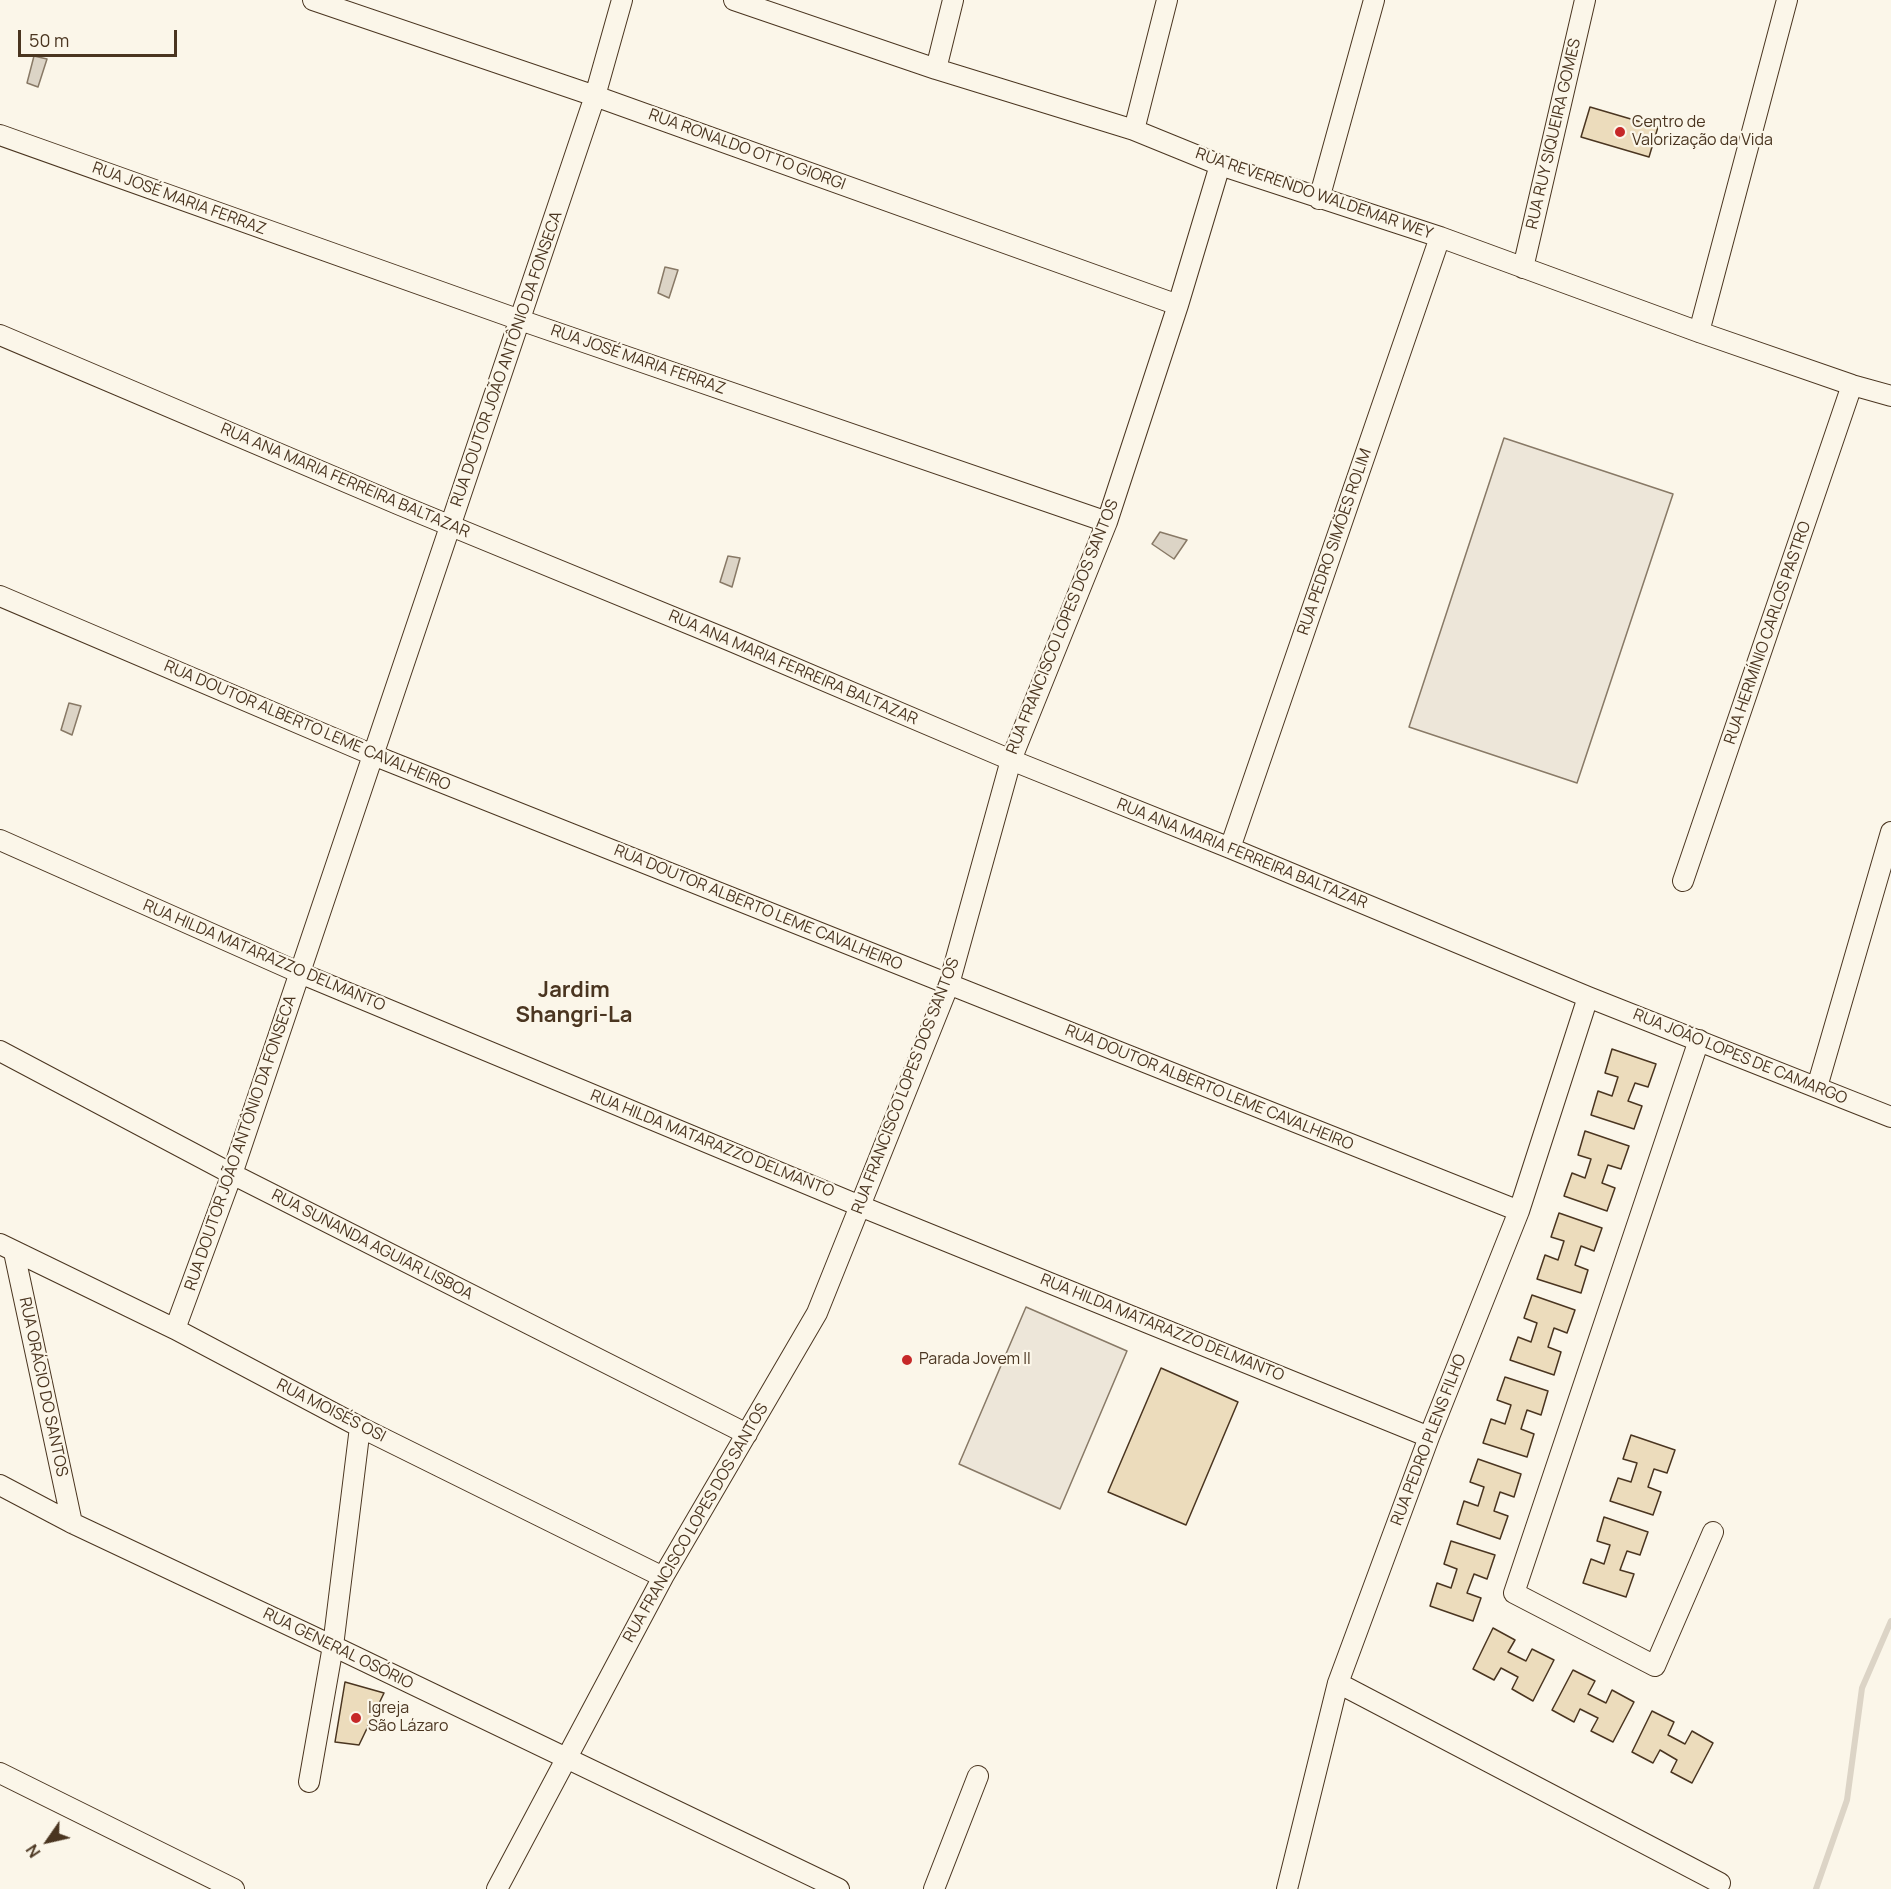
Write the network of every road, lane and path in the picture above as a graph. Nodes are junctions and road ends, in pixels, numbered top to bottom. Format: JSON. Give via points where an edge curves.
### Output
{"nodes":[{"id":1,"x":313,"y":0,"type":"edge"},
{"id":2,"x":622,"y":0,"type":"edge"},
{"id":3,"x":953,"y":0,"type":"edge"},
{"id":4,"x":1167,"y":0,"type":"edge"},
{"id":5,"x":1374,"y":0,"type":"edge"},
{"id":6,"x":1585,"y":0,"type":"edge"},
{"id":7,"x":1787,"y":0,"type":"edge"},
{"id":8,"x":742,"y":1,"type":"edge"},
{"id":9,"x":936,"y":69,"type":"junction"},
{"id":10,"x":596,"y":96,"type":"junction"},
{"id":11,"x":1134,"y":130,"type":"junction"},
{"id":12,"x":0,"y":135,"type":"edge"},
{"id":13,"x":1220,"y":165,"type":"junction"},
{"id":14,"x":1319,"y":199,"type":"junction"},
{"id":15,"x":1440,"y":237,"type":"junction"},
{"id":16,"x":1522,"y":268,"type":"junction"},
{"id":17,"x":1178,"y":305,"type":"junction"},
{"id":18,"x":520,"y":320,"type":"junction"},
{"id":19,"x":1699,"y":332,"type":"junction"},
{"id":20,"x":0,"y":335,"type":"edge"},
{"id":21,"x":1852,"y":385,"type":"junction"},
{"id":22,"x":1891,"y":396,"type":"edge"},
{"id":23,"x":1107,"y":522,"type":"junction"},
{"id":24,"x":450,"y":526,"type":"junction"},
{"id":25,"x":0,"y":596,"type":"edge"},
{"id":26,"x":373,"y":755,"type":"junction"},
{"id":27,"x":1011,"y":760,"type":"junction"},
{"id":28,"x":1891,"y":832,"type":"edge"},
{"id":29,"x":0,"y":840,"type":"edge"},
{"id":30,"x":1230,"y":848,"type":"junction"},
{"id":31,"x":1683,"y":881,"type":"dead end"},
{"id":32,"x":300,"y":973,"type":"junction"},
{"id":33,"x":949,"y":984,"type":"junction"},
{"id":34,"x":1588,"y":997,"type":"junction"},
{"id":35,"x":1699,"y":1040,"type":"junction"},
{"id":36,"x":0,"y":1051,"type":"edge"},
{"id":37,"x":1817,"y":1087,"type":"junction"},
{"id":38,"x":1891,"y":1117,"type":"edge"},
{"id":39,"x":232,"y":1174,"type":"junction"},
{"id":40,"x":860,"y":1206,"type":"junction"},
{"id":41,"x":1519,"y":1211,"type":"junction"},
{"id":42,"x":7,"y":1248,"type":"edge"},
{"id":43,"x":175,"y":1329,"type":"junction"},
{"id":44,"x":360,"y":1426,"type":"junction"},
{"id":45,"x":747,"y":1434,"type":"junction"},
{"id":46,"x":1429,"y":1437,"type":"junction"},
{"id":47,"x":0,"y":1485,"type":"edge"},
{"id":48,"x":72,"y":1523,"type":"junction"},
{"id":49,"x":1713,"y":1532,"type":"dead end"},
{"id":50,"x":663,"y":1577,"type":"junction"},
{"id":51,"x":333,"y":1646,"type":"junction"},
{"id":52,"x":1338,"y":1683,"type":"junction"},
{"id":53,"x":566,"y":1758,"type":"junction"},
{"id":54,"x":0,"y":1773,"type":"edge"},
{"id":55,"x":978,"y":1776,"type":"dead end"},
{"id":56,"x":309,"y":1782,"type":"dead end"},
{"id":57,"x":1720,"y":1883,"type":"dead end"},
{"id":58,"x":234,"y":1889,"type":"edge"},
{"id":59,"x":497,"y":1889,"type":"edge"},
{"id":60,"x":839,"y":1889,"type":"edge"},
{"id":61,"x":934,"y":1889,"type":"edge"},
{"id":62,"x":1287,"y":1889,"type":"edge"}],
"edges":[{"from":1,"to":10,"type":"street","name":"RUA RONALDO OTTO GIORGI"},
{"from":2,"to":10,"type":"street","name":"RUA DOUTOR JOÃO ANTÔNIO DA FONSECA"},
{"from":3,"to":9,"type":"street"},
{"from":4,"to":11,"type":"street"},
{"from":5,"to":14,"type":"street"},
{"from":6,"to":16,"type":"street","name":"RUA RUY SIQUEIRA GOMES"},
{"from":7,"to":19,"type":"street"},
{"from":8,"to":9,"type":"street","name":"RUA REVERENDO WALDEMAR WEY"},
{"from":9,"to":11,"type":"street","name":"RUA REVERENDO WALDEMAR WEY"},
{"from":10,"to":17,"type":"street","name":"RUA RONALDO OTTO GIORGI"},
{"from":10,"to":18,"type":"street","name":"RUA DOUTOR JOÃO ANTÔNIO DA FONSECA"},
{"from":11,"to":13,"type":"street","name":"RUA REVERENDO WALDEMAR WEY"},
{"from":12,"to":18,"type":"street","name":"RUA JOSÉ MARIA FERRAZ"},
{"from":13,"to":14,"type":"street","name":"RUA REVERENDO WALDEMAR WEY"},
{"from":13,"to":17,"type":"street","name":"RUA FRANCISCO LOPES DOS SANTOS"},
{"from":14,"to":15,"type":"street","name":"RUA REVERENDO WALDEMAR WEY"},
{"from":15,"to":16,"type":"street","name":"RUA REVERENDO WALDEMAR WEY"},
{"from":15,"to":30,"type":"street","name":"RUA PEDRO SIMÕES ROLIM"},
{"from":16,"to":19,"type":"street","name":"RUA REVERENDO WALDEMAR WEY"},
{"from":17,"to":23,"type":"street","name":"RUA FRANCISCO LOPES DOS SANTOS"},
{"from":18,"to":23,"type":"street","name":"RUA JOSÉ MARIA FERRAZ"},
{"from":18,"to":24,"type":"street","name":"RUA DOUTOR JOÃO ANTÔNIO DA FONSECA"},
{"from":19,"to":21,"type":"street","name":"RUA REVERENDO WALDEMAR WEY"},
{"from":20,"to":24,"type":"street","name":"RUA ANA MARIA FERREIRA BALTAZAR"},
{"from":21,"to":22,"type":"street","name":"RUA REVERENDO WALDEMAR WEY"},
{"from":21,"to":31,"type":"street","name":"RUA HERMÍNIO CARLOS PASTRO"},
{"from":23,"to":27,"type":"street","name":"RUA FRANCISCO LOPES DOS SANTOS"},
{"from":24,"to":26,"type":"street","name":"RUA DOUTOR JOÃO ANTÔNIO DA FONSECA"},
{"from":24,"to":27,"type":"street","name":"RUA ANA MARIA FERREIRA BALTAZAR"},
{"from":25,"to":26,"type":"street","name":"RUA DOUTOR ALBERTO LEME CAVALHEIRO"},
{"from":26,"to":32,"type":"street","name":"RUA DOUTOR JOÃO ANTÔNIO DA FONSECA"},
{"from":26,"to":33,"type":"street","name":"RUA DOUTOR ALBERTO LEME CAVALHEIRO"},
{"from":27,"to":30,"type":"street","name":"RUA ANA MARIA FERREIRA BALTAZAR"},
{"from":27,"to":33,"type":"street","name":"RUA FRANCISCO LOPES DOS SANTOS"},
{"from":28,"to":37,"type":"street"},
{"from":29,"to":32,"type":"street","name":"RUA HILDA MATARAZZO DELMANTO"},
{"from":30,"to":34,"type":"street","name":"RUA ANA MARIA FERREIRA BALTAZAR"},
{"from":32,"to":39,"type":"street","name":"RUA DOUTOR JOÃO ANTÔNIO DA FONSECA"},
{"from":32,"to":40,"type":"street","name":"RUA HILDA MATARAZZO DELMANTO"},
{"from":33,"to":40,"type":"street","name":"RUA FRANCISCO LOPES DOS SANTOS"},
{"from":33,"to":41,"type":"street","name":"RUA DOUTOR ALBERTO LEME CAVALHEIRO"},
{"from":34,"to":35,"type":"street","name":"RUA JOÃO LOPES DE CAMARGO"},
{"from":34,"to":41,"type":"street","name":"RUA PEDRO PLENS FILHO"},
{"from":35,"to":37,"type":"street","name":"RUA JOÃO LOPES DE CAMARGO"},
{"from":35,"to":49,"type":"street","via":[[1514,1593],[1655,1666]]},
{"from":36,"to":39,"type":"street","name":"RUA SUNANDA AGUIAR LISBOA"},
{"from":37,"to":38,"type":"street","name":"RUA JOÃO LOPES DE CAMARGO"},
{"from":39,"to":43,"type":"street","name":"RUA DOUTOR JOÃO ANTÔNIO DA FONSECA"},
{"from":39,"to":45,"type":"street","name":"RUA SUNANDA AGUIAR LISBOA"},
{"from":40,"to":45,"type":"street","name":"RUA FRANCISCO LOPES DOS SANTOS","via":[[817,1313]]},
{"from":40,"to":46,"type":"street","name":"RUA HILDA MATARAZZO DELMANTO"},
{"from":41,"to":46,"type":"street","name":"RUA PEDRO PLENS FILHO"},
{"from":42,"to":43,"type":"street","name":"RUA MOISÉS OSI"},
{"from":42,"to":48,"type":"street","name":"RUA ORÁCIO DO SANTOS"},
{"from":43,"to":44,"type":"street","name":"RUA MOISÉS OSI"},
{"from":44,"to":50,"type":"street","name":"RUA MOISÉS OSI"},
{"from":44,"to":51,"type":"street"},
{"from":45,"to":50,"type":"street","name":"RUA FRANCISCO LOPES DOS SANTOS"},
{"from":46,"to":52,"type":"street","name":"RUA PEDRO PLENS FILHO"},
{"from":47,"to":48,"type":"street","name":"RUA GENERAL OSÓRIO"},
{"from":48,"to":51,"type":"street","name":"RUA GENERAL OSÓRIO"},
{"from":50,"to":53,"type":"street","name":"RUA FRANCISCO LOPES DOS SANTOS"},
{"from":51,"to":53,"type":"street","name":"RUA GENERAL OSÓRIO"},
{"from":51,"to":56,"type":"street"},
{"from":52,"to":57,"type":"street"},
{"from":52,"to":62,"type":"street","name":"RUA PEDRO PLENS FILHO"},
{"from":53,"to":59,"type":"street","name":"RUA FRANCISCO LOPES DOS SANTOS"},
{"from":53,"to":60,"type":"street","name":"RUA GENERAL OSÓRIO"},
{"from":54,"to":58,"type":"street"},
{"from":55,"to":61,"type":"street"}]}
